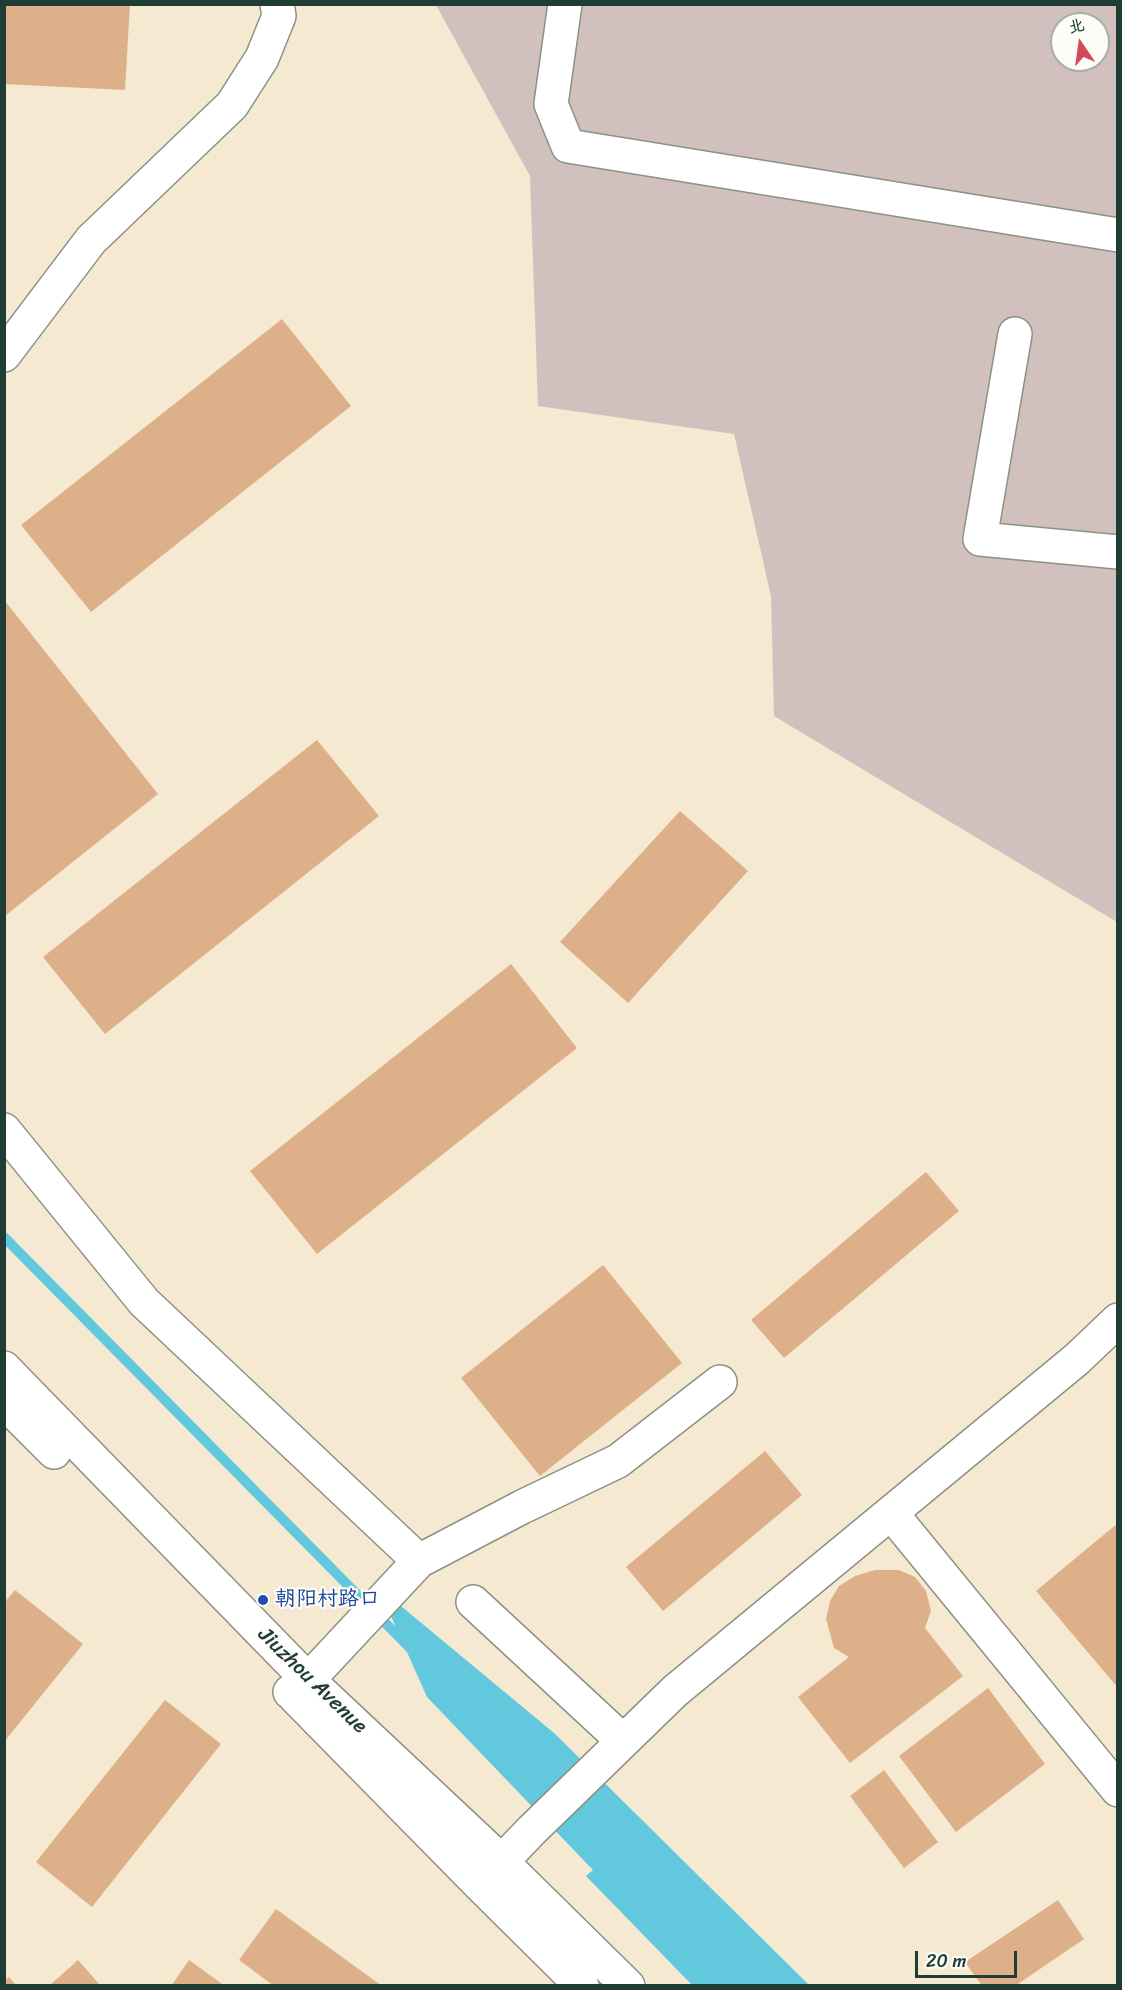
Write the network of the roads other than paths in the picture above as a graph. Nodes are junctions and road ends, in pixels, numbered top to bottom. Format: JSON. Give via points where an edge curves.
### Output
{"nodes":[{"id":1,"x":277,"y":4,"type":"edge"},
{"id":2,"x":565,"y":4,"type":"edge"},
{"id":3,"x":1118,"y":235,"type":"edge"},
{"id":4,"x":1015,"y":334,"type":"dead end"},
{"id":5,"x":4,"y":355,"type":"edge"},
{"id":6,"x":1118,"y":552,"type":"edge"},
{"id":7,"x":4,"y":1130,"type":"edge"},
{"id":8,"x":1114,"y":1331,"type":"edge"},
{"id":9,"x":4,"y":1368,"type":"edge"},
{"id":10,"x":720,"y":1382,"type":"dead end"},
{"id":11,"x":4,"y":1402,"type":"edge"},
{"id":12,"x":891,"y":1513,"type":"junction"},
{"id":13,"x":419,"y":1561,"type":"junction"},
{"id":14,"x":473,"y":1602,"type":"dead end"},
{"id":15,"x":299,"y":1686,"type":"junction"},
{"id":16,"x":623,"y":1741,"type":"junction"},
{"id":17,"x":1118,"y":1790,"type":"edge"},
{"id":18,"x":490,"y":1873,"type":"junction"},
{"id":19,"x":582,"y":1986,"type":"edge"},
{"id":20,"x":628,"y":1986,"type":"edge"}],
"edges":[{"from":1,"to":5,"type":"street","via":[[279,16],[262,58],[232,105],[91,240]]},
{"from":2,"to":3,"type":"street","via":[[551,104],[568,146]]},
{"from":4,"to":6,"type":"street","via":[[980,539]]},
{"from":7,"to":13,"type":"street","via":[[144,1302]]},
{"from":8,"to":12,"type":"street"},
{"from":9,"to":15,"type":"street","name":"Jiuzhou Avenue"},
{"from":10,"to":13,"type":"street","via":[[618,1461]]},
{"from":11,"to":15,"type":"street"},
{"from":12,"to":16,"type":"street","via":[[675,1691]]},
{"from":12,"to":17,"type":"street"},
{"from":13,"to":15,"type":"street"},
{"from":14,"to":16,"type":"street"},
{"from":15,"to":18,"type":"street","name":"Jiuzhou Avenue"},
{"from":16,"to":18,"type":"street"},
{"from":18,"to":19,"type":"street"},
{"from":18,"to":20,"type":"street","name":"Jiuzhou Avenue"}]}
